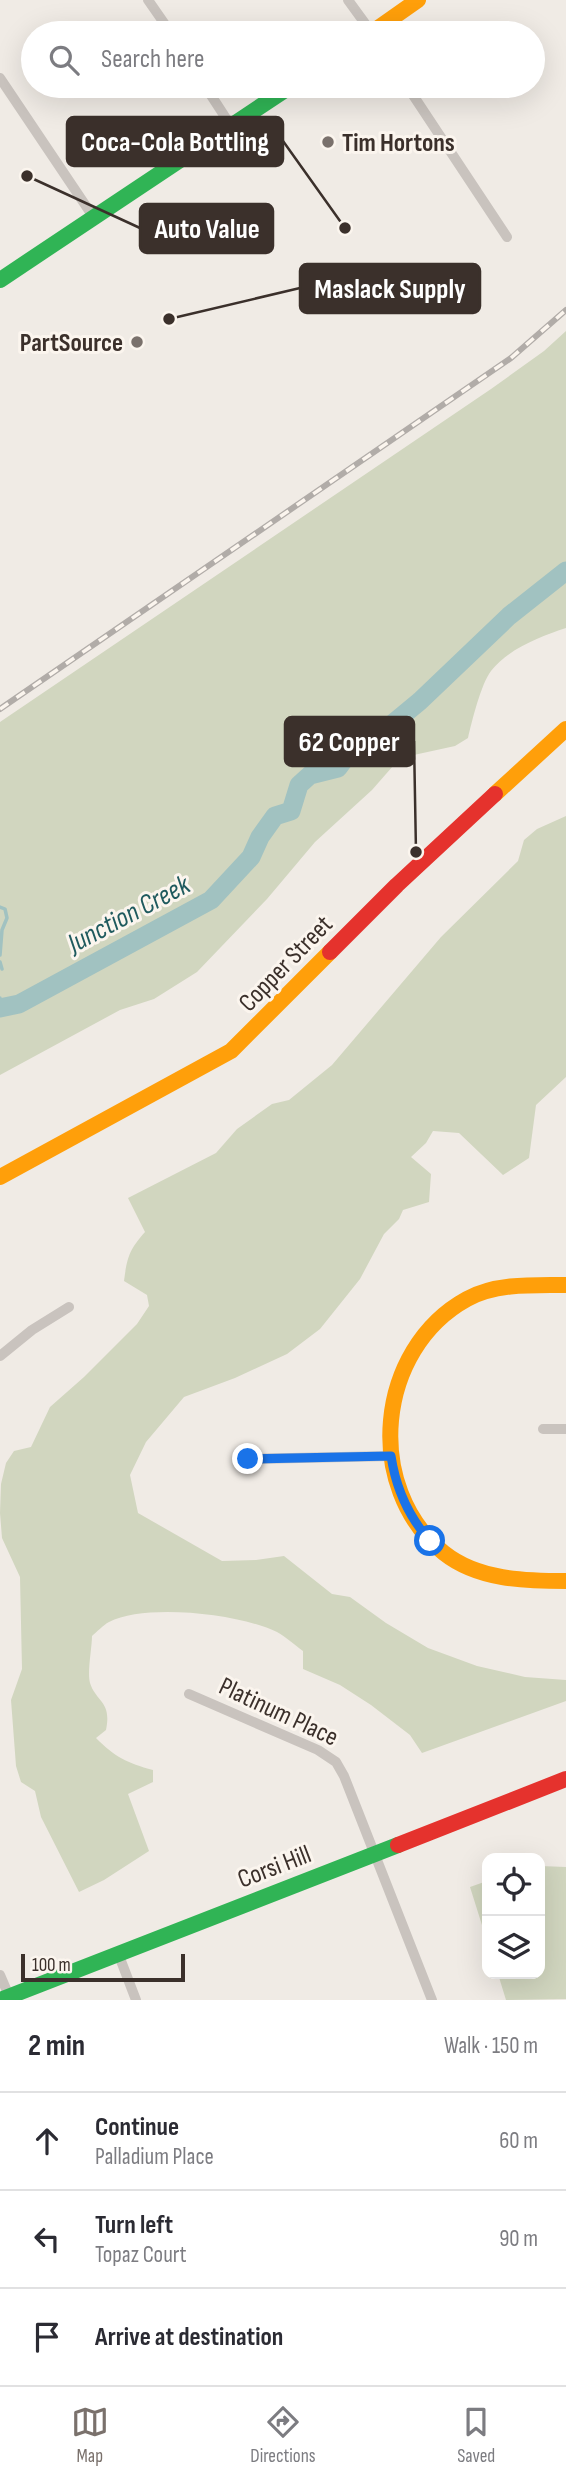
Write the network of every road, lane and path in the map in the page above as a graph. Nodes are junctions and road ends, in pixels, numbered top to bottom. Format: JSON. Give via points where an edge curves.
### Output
{"nodes":[{"id":1,"x":148,"y":0,"type":"edge"},
{"id":2,"x":348,"y":0,"type":"edge"},
{"id":3,"x":418,"y":0,"type":"edge"},
{"id":4,"x":163,"y":21,"type":"edge"},
{"id":5,"x":363,"y":21,"type":"edge"},
{"id":6,"x":388,"y":21,"type":"edge"},
{"id":7,"x":0,"y":78,"type":"edge"},
{"id":8,"x":213,"y":98,"type":"edge"},
{"id":9,"x":273,"y":98,"type":"edge"},
{"id":10,"x":415,"y":98,"type":"edge"},
{"id":11,"x":231,"y":126,"type":"junction"},
{"id":12,"x":94,"y":218,"type":"junction"},
{"id":13,"x":507,"y":237,"type":"dead end"},
{"id":14,"x":0,"y":280,"type":"edge"},
{"id":15,"x":566,"y":729,"type":"edge"},
{"id":16,"x":0,"y":1177,"type":"edge"},
{"id":17,"x":566,"y":1285,"type":"edge"},
{"id":18,"x":69,"y":1307,"type":"dead end"},
{"id":19,"x":0,"y":1356,"type":"edge"},
{"id":20,"x":543,"y":1429,"type":"dead end"},
{"id":21,"x":566,"y":1429,"type":"edge"},
{"id":22,"x":391,"y":1456,"type":"junction"},
{"id":23,"x":248,"y":1459,"type":"dead end"},
{"id":24,"x":566,"y":1581,"type":"edge"},
{"id":25,"x":189,"y":1695,"type":"dead end"},
{"id":26,"x":566,"y":1779,"type":"edge"},
{"id":27,"x":374,"y":1853,"type":"junction"},
{"id":28,"x":118,"y":1953,"type":"junction"},
{"id":29,"x":0,"y":1975,"type":"edge"},
{"id":30,"x":4,"y":1998,"type":"edge"},
{"id":31,"x":136,"y":2000,"type":"edge"},
{"id":32,"x":432,"y":2000,"type":"edge"}],
"edges":[{"from":1,"to":4,"type":"street"},
{"from":2,"to":5,"type":"street"},
{"from":3,"to":6,"type":"street"},
{"from":7,"to":12,"type":"street"},
{"from":8,"to":11,"type":"street"},
{"from":9,"to":11,"type":"street"},
{"from":10,"to":13,"type":"street"},
{"from":11,"to":12,"type":"street"},
{"from":12,"to":14,"type":"street"},
{"from":15,"to":16,"type":"street","name":"Copper Street","via":[[397,885],[231,1051]]},
{"from":17,"to":22,"type":"street","via":[[494,1288],[464,1300],[439,1318],[415,1345],[401,1371],[393,1397]]},
{"from":18,"to":19,"type":"street"},
{"from":20,"to":21,"type":"street"},
{"from":22,"to":23,"type":"street"},
{"from":22,"to":24,"type":"street","via":[[407,1510],[442,1551],[492,1576]]},
{"from":25,"to":27,"type":"street","name":"Platinum Place","via":[[336,1762]]},
{"from":26,"to":27,"type":"street","name":"Corsi Hill"},
{"from":27,"to":28,"type":"street","name":"Corsi Hill"},
{"from":27,"to":32,"type":"street","name":"Platinum Place"},
{"from":28,"to":30,"type":"street","name":"Corsi Hill"},
{"from":28,"to":31,"type":"street"},
{"from":29,"to":30,"type":"street"}]}
